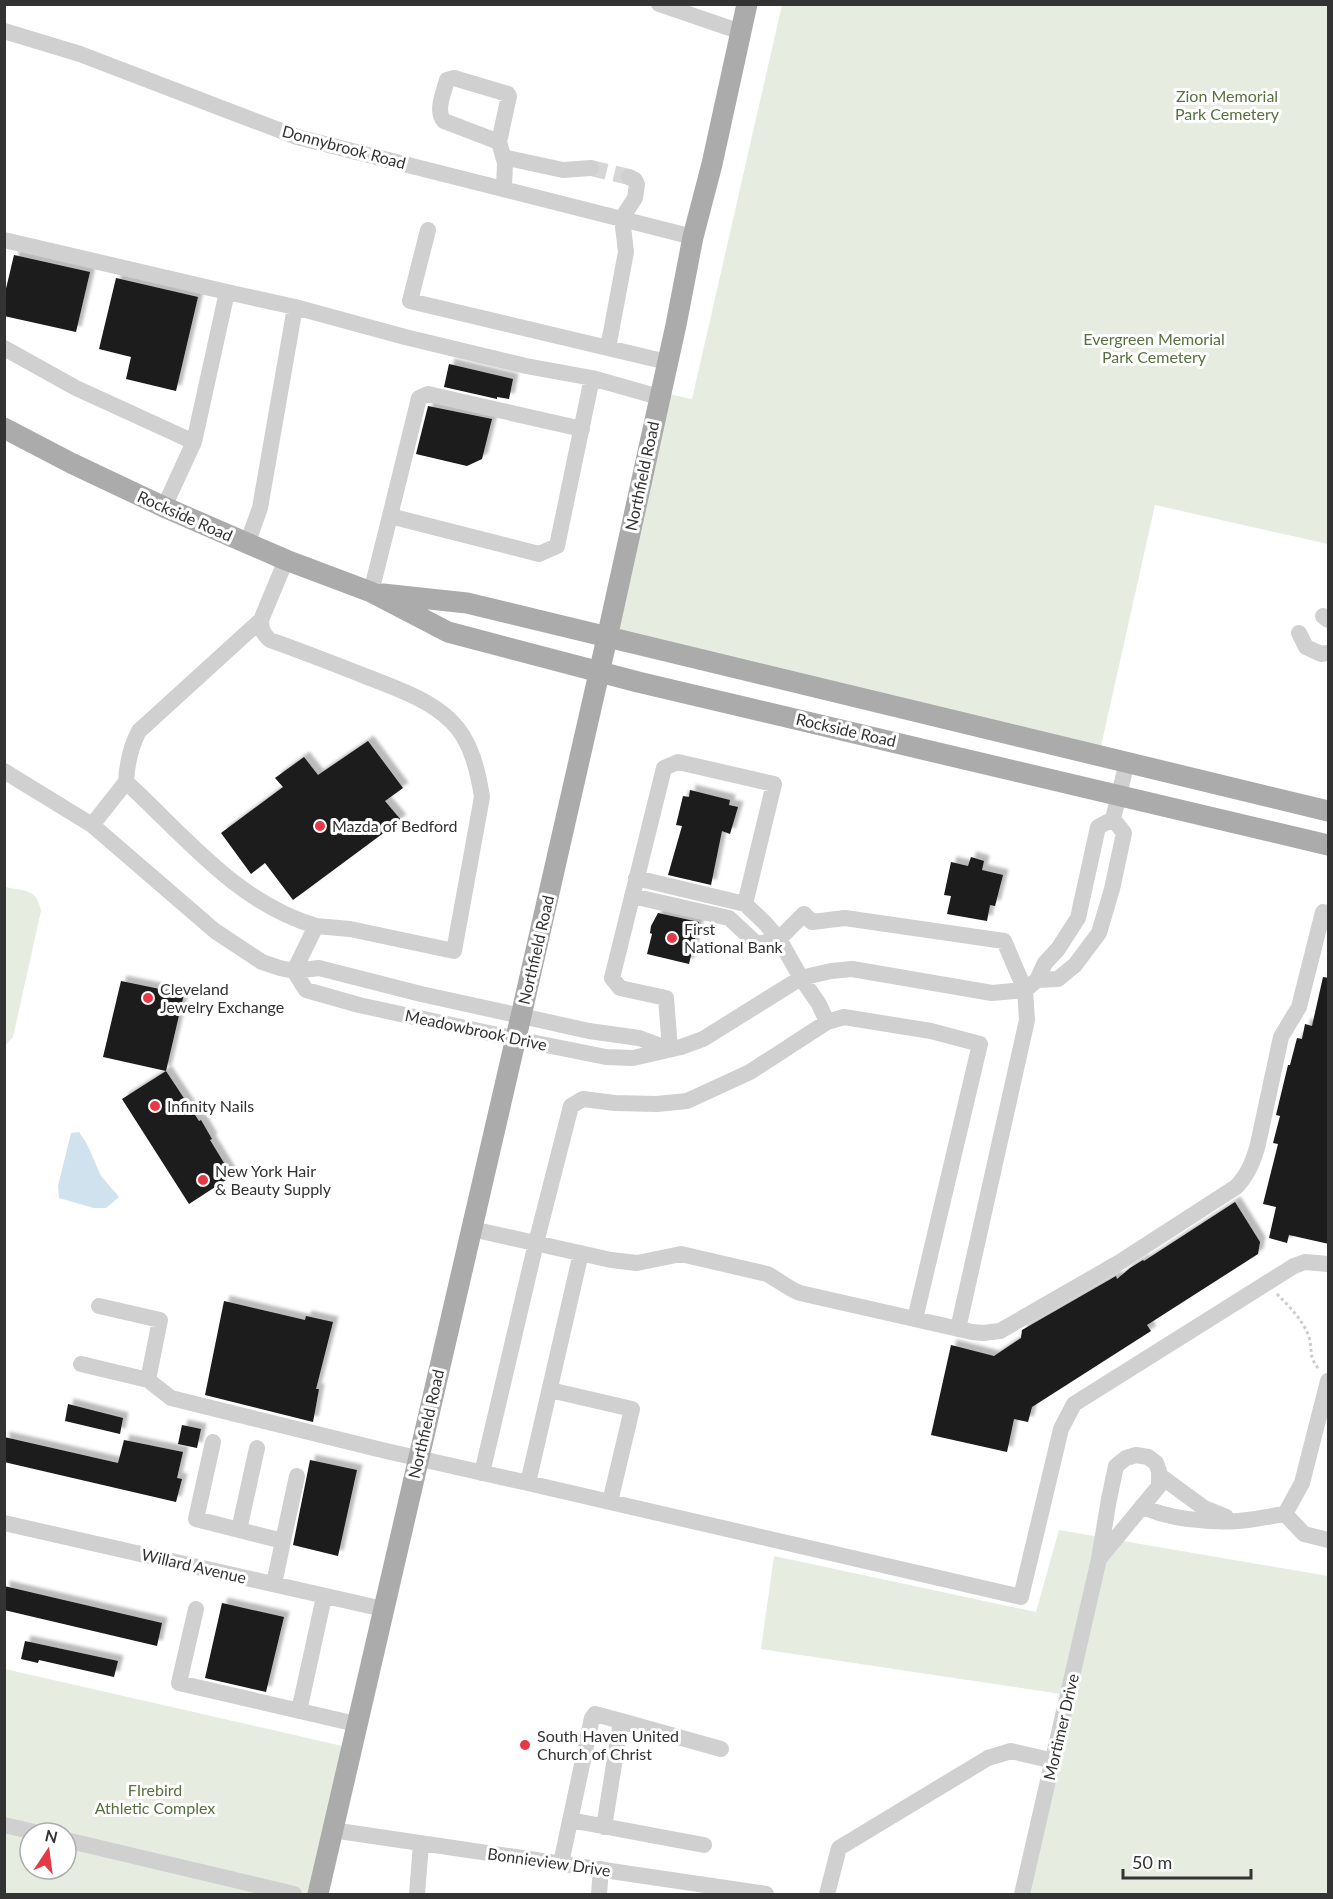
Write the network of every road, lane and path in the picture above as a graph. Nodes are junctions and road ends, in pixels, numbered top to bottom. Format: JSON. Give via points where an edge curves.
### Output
{"nodes":[{"id":1,"x":659,"y":4,"type":"edge"},
{"id":2,"x":747,"y":4,"type":"edge"},
{"id":3,"x":702,"y":12,"type":"edge"},
{"id":4,"x":4,"y":31,"type":"edge"},
{"id":5,"x":741,"y":32,"type":"junction"},
{"id":6,"x":501,"y":149,"type":"junction"},
{"id":7,"x":591,"y":168,"type":"tunnel mouth"},
{"id":8,"x":629,"y":177,"type":"dead end"},
{"id":9,"x":504,"y":188,"type":"junction"},
{"id":10,"x":622,"y":218,"type":"junction"},
{"id":11,"x":428,"y":230,"type":"dead end"},
{"id":12,"x":693,"y":237,"type":"junction"},
{"id":13,"x":4,"y":240,"type":"edge"},
{"id":14,"x":227,"y":292,"type":"junction"},
{"id":15,"x":295,"y":307,"type":"junction"},
{"id":16,"x":4,"y":348,"type":"edge"},
{"id":17,"x":608,"y":348,"type":"junction"},
{"id":18,"x":666,"y":362,"type":"junction"},
{"id":19,"x":592,"y":378,"type":"junction"},
{"id":20,"x":659,"y":397,"type":"junction"},
{"id":21,"x":4,"y":428,"type":"edge"},
{"id":22,"x":582,"y":429,"type":"junction"},
{"id":23,"x":194,"y":442,"type":"junction"},
{"id":24,"x":164,"y":507,"type":"junction"},
{"id":25,"x":390,"y":516,"type":"junction"},
{"id":26,"x":247,"y":544,"type":"junction"},
{"id":27,"x":286,"y":560,"type":"junction"},
{"id":28,"x":371,"y":592,"type":"junction"},
{"id":29,"x":261,"y":620,"type":"junction"},
{"id":30,"x":1299,"y":633,"type":"dead end"},
{"id":31,"x":607,"y":638,"type":"junction"},
{"id":32,"x":1329,"y":653,"type":"edge"},
{"id":33,"x":599,"y":672,"type":"junction"},
{"id":34,"x":1127,"y":762,"type":"junction"},
{"id":35,"x":4,"y":771,"type":"edge"},
{"id":36,"x":126,"y":782,"type":"junction"},
{"id":37,"x":1119,"y":795,"type":"junction"},
{"id":38,"x":1329,"y":811,"type":"edge"},
{"id":39,"x":1113,"y":819,"type":"junction"},
{"id":40,"x":92,"y":825,"type":"junction"},
{"id":41,"x":1329,"y":844,"type":"edge"},
{"id":42,"x":636,"y":878,"type":"junction"},
{"id":43,"x":632,"y":896,"type":"junction"},
{"id":44,"x":745,"y":904,"type":"junction"},
{"id":45,"x":1329,"y":913,"type":"edge"},
{"id":46,"x":316,"y":926,"type":"junction"},
{"id":47,"x":779,"y":939,"type":"junction"},
{"id":48,"x":294,"y":971,"type":"junction"},
{"id":49,"x":801,"y":978,"type":"junction"},
{"id":50,"x":1031,"y":985,"type":"junction"},
{"id":51,"x":521,"y":1016,"type":"junction"},
{"id":52,"x":827,"y":1022,"type":"junction"},
{"id":53,"x":516,"y":1040,"type":"junction"},
{"id":54,"x":670,"y":1049,"type":"junction"},
{"id":55,"x":472,"y":1228,"type":"junction"},
{"id":56,"x":536,"y":1243,"type":"junction"},
{"id":57,"x":581,"y":1253,"type":"junction"},
{"id":58,"x":1329,"y":1264,"type":"edge"},
{"id":59,"x":1266,"y":1284,"type":"junction"},
{"id":60,"x":99,"y":1306,"type":"dead end"},
{"id":61,"x":915,"y":1319,"type":"junction"},
{"id":62,"x":958,"y":1329,"type":"junction"},
{"id":63,"x":81,"y":1364,"type":"dead end"},
{"id":64,"x":1326,"y":1377,"type":"edge"},
{"id":65,"x":148,"y":1380,"type":"junction"},
{"id":66,"x":550,"y":1390,"type":"junction"},
{"id":67,"x":213,"y":1442,"type":"dead end"},
{"id":68,"x":257,"y":1448,"type":"dead end"},
{"id":69,"x":418,"y":1458,"type":"junction"},
{"id":70,"x":482,"y":1473,"type":"junction"},
{"id":71,"x":1159,"y":1475,"type":"junction"},
{"id":72,"x":297,"y":1476,"type":"dead end"},
{"id":73,"x":528,"y":1483,"type":"junction"},
{"id":74,"x":610,"y":1502,"type":"junction"},
{"id":75,"x":1142,"y":1506,"type":"junction"},
{"id":76,"x":1285,"y":1514,"type":"junction"},
{"id":77,"x":1238,"y":1522,"type":"junction"},
{"id":78,"x":4,"y":1523,"type":"edge"},
{"id":79,"x":239,"y":1530,"type":"junction"},
{"id":80,"x":1329,"y":1540,"type":"edge"},
{"id":81,"x":283,"y":1541,"type":"junction"},
{"id":82,"x":1099,"y":1559,"type":"junction"},
{"id":83,"x":274,"y":1584,"type":"junction"},
{"id":84,"x":324,"y":1597,"type":"junction"},
{"id":85,"x":196,"y":1609,"type":"dead end"},
{"id":86,"x":383,"y":1609,"type":"junction"},
{"id":87,"x":298,"y":1711,"type":"junction"},
{"id":88,"x":621,"y":1721,"type":"junction"},
{"id":89,"x":356,"y":1724,"type":"junction"},
{"id":90,"x":721,"y":1749,"type":"dead end"},
{"id":91,"x":1054,"y":1761,"type":"junction"},
{"id":92,"x":570,"y":1820,"type":"junction"},
{"id":93,"x":604,"y":1827,"type":"junction"},
{"id":94,"x":332,"y":1830,"type":"junction"},
{"id":95,"x":78,"y":1843,"type":"edge"},
{"id":96,"x":421,"y":1844,"type":"junction"},
{"id":97,"x":704,"y":1845,"type":"dead end"},
{"id":98,"x":561,"y":1863,"type":"junction"},
{"id":99,"x":601,"y":1869,"type":"junction"},
{"id":100,"x":294,"y":1894,"type":"edge"},
{"id":101,"x":318,"y":1894,"type":"edge"},
{"id":102,"x":417,"y":1894,"type":"edge"},
{"id":103,"x":599,"y":1894,"type":"edge"},
{"id":104,"x":766,"y":1894,"type":"edge"},
{"id":105,"x":827,"y":1894,"type":"edge"},
{"id":106,"x":1022,"y":1894,"type":"edge"}],
"edges":[{"from":1,"to":3,"type":"street"},
{"from":2,"to":5,"type":"main road","name":"Northfield Road"},
{"from":3,"to":5,"type":"street"},
{"from":4,"to":9,"type":"street","name":"Donnybrook Road","via":[[80,54],[297,137]]},
{"from":5,"to":12,"type":"main road","name":"Northfield Road"},
{"from":6,"to":6,"type":"street","via":[[444,121],[440,109],[447,80],[454,78],[508,94]]},
{"from":6,"to":7,"type":"street","via":[[563,170]]},
{"from":6,"to":9,"type":"street"},
{"from":8,"to":10,"type":"street","via":[[638,189]]},
{"from":9,"to":10,"type":"street","name":"Donnybrook Road"},
{"from":10,"to":12,"type":"street","name":"Donnybrook Road"},
{"from":10,"to":17,"type":"street","via":[[626,252]]},
{"from":11,"to":17,"type":"street","via":[[410,301]]},
{"from":12,"to":18,"type":"main road","name":"Northfield Road"},
{"from":13,"to":14,"type":"street"},
{"from":14,"to":15,"type":"street"},
{"from":14,"to":23,"type":"street"},
{"from":15,"to":19,"type":"street","via":[[526,366]]},
{"from":15,"to":26,"type":"street","via":[[260,508]]},
{"from":16,"to":23,"type":"street","via":[[76,388]]},
{"from":17,"to":18,"type":"street"},
{"from":18,"to":20,"type":"main road","name":"Northfield Road"},
{"from":19,"to":20,"type":"street"},
{"from":19,"to":22,"type":"street"},
{"from":20,"to":31,"type":"main road","name":"Northfield Road"},
{"from":21,"to":24,"type":"main road","name":"Rockside Road"},
{"from":22,"to":25,"type":"street","via":[[428,394],[419,398]]},
{"from":22,"to":25,"type":"street","via":[[557,546],[539,554]]},
{"from":23,"to":24,"type":"street"},
{"from":24,"to":26,"type":"main road","name":"Rockside Road"},
{"from":25,"to":28,"type":"street"},
{"from":26,"to":27,"type":"main road","name":"Rockside Road"},
{"from":27,"to":28,"type":"main road","name":"Rockside Road"},
{"from":27,"to":29,"type":"street"},
{"from":28,"to":31,"type":"main road","name":"Rockside Road","via":[[467,603]]},
{"from":28,"to":33,"type":"main road","name":"Rockside Road","via":[[448,632]]},
{"from":29,"to":36,"type":"street","via":[[139,731],[130,753]]},
{"from":29,"to":46,"type":"street","via":[[264,636],[270,640],[402,691],[452,721],[465,739],[480,780],[481,811],[454,951],[350,929]]},
{"from":30,"to":32,"type":"street","via":[[1306,647]]},
{"from":31,"to":33,"type":"main road","name":"Northfield Road"},
{"from":31,"to":34,"type":"main road","name":"Rockside Road"},
{"from":33,"to":37,"type":"main road","name":"Rockside Road"},
{"from":33,"to":51,"type":"main road","name":"Northfield Road"},
{"from":34,"to":37,"type":"street"},
{"from":34,"to":38,"type":"main road","name":"Rockside Road"},
{"from":35,"to":40,"type":"street","name":"Meadowbrook Drive"},
{"from":36,"to":40,"type":"street"},
{"from":36,"to":46,"type":"street","via":[[227,878],[248,893]]},
{"from":37,"to":39,"type":"street"},
{"from":37,"to":41,"type":"main road","name":"Rockside Road"},
{"from":39,"to":50,"type":"street","via":[[1098,827],[1078,918]]},
{"from":39,"to":50,"type":"street","name":"Meadowbrook Drive","via":[[1124,833],[1099,933],[1058,979]]},
{"from":40,"to":48,"type":"street","name":"Meadowbrook Drive","via":[[215,931],[262,962]]},
{"from":42,"to":43,"type":"street"},
{"from":42,"to":44,"type":"street"},
{"from":42,"to":44,"type":"street","via":[[664,768],[678,762],[774,784]]},
{"from":43,"to":47,"type":"street","via":[[729,918],[757,944]]},
{"from":43,"to":54,"type":"street","via":[[612,978],[620,988],[666,998]]},
{"from":44,"to":47,"type":"street"},
{"from":45,"to":62,"type":"street","via":[[1323,912],[1299,1007],[1281,1037],[1254,1160],[1242,1181],[1120,1262],[1000,1331]]},
{"from":46,"to":48,"type":"street"},
{"from":47,"to":49,"type":"street"},
{"from":47,"to":50,"type":"street","via":[[804,914],[812,922],[845,918],[1004,941]]},
{"from":48,"to":51,"type":"street","name":"Meadowbrook Drive","via":[[319,968]]},
{"from":48,"to":53,"type":"street","name":"Meadowbrook Drive","via":[[306,990]]},
{"from":49,"to":50,"type":"street","name":"Meadowbrook Drive","via":[[852,969],[992,993]]},
{"from":49,"to":52,"type":"street"},
{"from":49,"to":54,"type":"street","name":"Meadowbrook Drive","via":[[704,1039]]},
{"from":50,"to":62,"type":"street","via":[[1027,1020]]},
{"from":51,"to":53,"type":"main road","name":"Northfield Road"},
{"from":51,"to":54,"type":"street","name":"Meadowbrook Drive","via":[[639,1038]]},
{"from":52,"to":56,"type":"street","via":[[750,1072],[687,1101],[615,1103],[583,1098],[571,1106]]},
{"from":52,"to":61,"type":"street","via":[[844,1017],[883,1022],[980,1044]]},
{"from":53,"to":54,"type":"street","name":"Meadowbrook Drive","via":[[606,1057],[633,1058]]},
{"from":53,"to":55,"type":"main road","name":"Northfield Road"},
{"from":55,"to":56,"type":"street"},
{"from":55,"to":69,"type":"main road","name":"Northfield Road"},
{"from":56,"to":57,"type":"street"},
{"from":56,"to":70,"type":"street"},
{"from":57,"to":61,"type":"street","via":[[636,1263],[681,1254],[767,1274],[800,1293]]},
{"from":57,"to":66,"type":"street"},
{"from":58,"to":59,"type":"street","via":[[1305,1262]]},
{"from":59,"to":64,"type":"path","via":[[1294,1311],[1309,1338],[1311,1360]]},
{"from":59,"to":74,"type":"street","via":[[1074,1404],[1061,1429],[1022,1597]]},
{"from":60,"to":65,"type":"street","via":[[160,1320]]},
{"from":61,"to":62,"type":"street"},
{"from":63,"to":65,"type":"street"},
{"from":64,"to":76,"type":"street","via":[[1302,1483]]},
{"from":65,"to":69,"type":"street","via":[[171,1398]]},
{"from":66,"to":73,"type":"street"},
{"from":66,"to":74,"type":"street","via":[[632,1409]]},
{"from":67,"to":79,"type":"street","via":[[196,1519]]},
{"from":68,"to":79,"type":"street"},
{"from":69,"to":70,"type":"street"},
{"from":69,"to":86,"type":"main road","name":"Northfield Road"},
{"from":70,"to":73,"type":"street"},
{"from":71,"to":75,"type":"street","name":"Mortimer Drive","via":[[1159,1486]]},
{"from":71,"to":77,"type":"street","via":[[1204,1508]]},
{"from":71,"to":82,"type":"street","name":"Mortimer Drive","via":[[1156,1463],[1148,1457],[1136,1455],[1116,1466]]},
{"from":72,"to":81,"type":"street"},
{"from":73,"to":74,"type":"street"},
{"from":75,"to":77,"type":"street","via":[[1155,1514]]},
{"from":75,"to":82,"type":"street","name":"Mortimer Drive"},
{"from":76,"to":77,"type":"street"},
{"from":76,"to":80,"type":"street","via":[[1304,1534]]},
{"from":78,"to":83,"type":"street","name":"Willard Avenue"},
{"from":79,"to":81,"type":"street"},
{"from":81,"to":83,"type":"street"},
{"from":82,"to":91,"type":"street","name":"Mortimer Drive"},
{"from":83,"to":84,"type":"street","name":"Willard Avenue"},
{"from":84,"to":86,"type":"street","name":"Willard Avenue"},
{"from":84,"to":87,"type":"street"},
{"from":85,"to":87,"type":"street","via":[[179,1683]]},
{"from":86,"to":89,"type":"main road","name":"Northfield Road"},
{"from":87,"to":89,"type":"street"},
{"from":88,"to":90,"type":"street"},
{"from":88,"to":92,"type":"street","via":[[595,1714],[592,1718]]},
{"from":88,"to":93,"type":"street"},
{"from":89,"to":94,"type":"main road","name":"Northfield Road"},
{"from":91,"to":105,"type":"street","via":[[1011,1751],[988,1758],[839,1848]]},
{"from":91,"to":106,"type":"street","name":"Mortimer Drive"},
{"from":92,"to":93,"type":"street"},
{"from":92,"to":98,"type":"street"},
{"from":93,"to":97,"type":"street"},
{"from":94,"to":96,"type":"street","name":"Bonnieview Drive"},
{"from":94,"to":101,"type":"main road","name":"Northfield Road"},
{"from":95,"to":100,"type":"street"},
{"from":96,"to":98,"type":"street","name":"Bonnieview Drive"},
{"from":96,"to":102,"type":"street"},
{"from":98,"to":99,"type":"street","name":"Bonnieview Drive"},
{"from":99,"to":103,"type":"street"},
{"from":99,"to":104,"type":"street","name":"Bonnieview Drive"}]}
